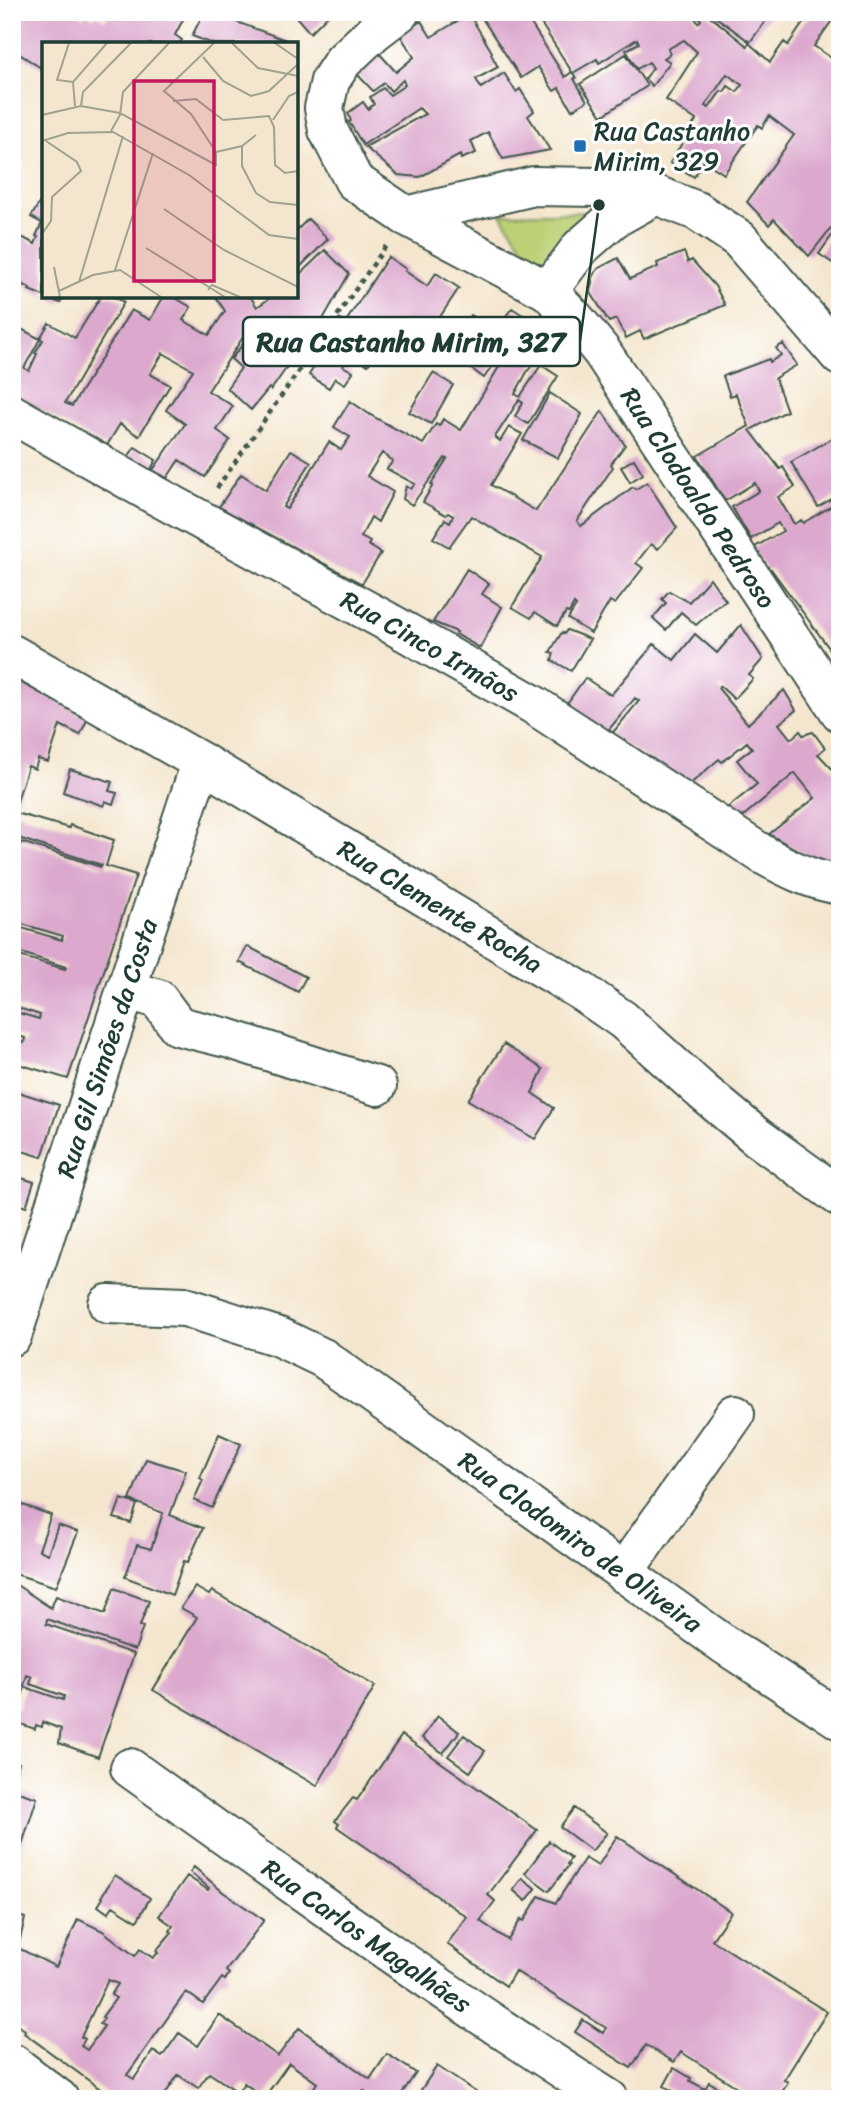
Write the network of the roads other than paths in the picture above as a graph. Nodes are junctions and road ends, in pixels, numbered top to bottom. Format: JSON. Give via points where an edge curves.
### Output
{"nodes":[{"id":1,"x":400,"y":12,"type":"edge"},
{"id":2,"x":656,"y":195,"type":"junction"},
{"id":3,"x":406,"y":216,"type":"junction"},
{"id":4,"x":548,"y":290,"type":"junction"},
{"id":5,"x":840,"y":356,"type":"edge"},
{"id":6,"x":12,"y":414,"type":"edge"},
{"id":7,"x":12,"y":654,"type":"edge"},
{"id":8,"x":840,"y":712,"type":"edge"},
{"id":9,"x":201,"y":762,"type":"junction"},
{"id":10,"x":840,"y":885,"type":"edge"},
{"id":11,"x":126,"y":989,"type":"junction"},
{"id":12,"x":377,"y":1086,"type":"dead end"},
{"id":13,"x":840,"y":1197,"type":"edge"},
{"id":14,"x":108,"y":1304,"type":"dead end"},
{"id":15,"x":12,"y":1336,"type":"edge"},
{"id":16,"x":735,"y":1414,"type":"dead end"},
{"id":17,"x":623,"y":1573,"type":"junction"},
{"id":18,"x":840,"y":1720,"type":"edge"},
{"id":19,"x":130,"y":1768,"type":"dead end"},
{"id":20,"x":12,"y":2063,"type":"edge"},
{"id":21,"x":59,"y":2099,"type":"edge"},
{"id":22,"x":609,"y":2099,"type":"edge"}],
"edges":[{"from":1,"to":3,"type":"street","name":"Rua Clodoaldo Pedroso","via":[[343,61],[330,81],[324,108],[328,130],[354,181]]},
{"from":2,"to":3,"type":"street","via":[[598,187],[534,186]]},
{"from":2,"to":4,"type":"street","via":[[612,219],[581,247]]},
{"from":2,"to":5,"type":"street","via":[[697,211],[739,239]]},
{"from":3,"to":4,"type":"street","name":"Rua Clodoaldo Pedroso"},
{"from":4,"to":8,"type":"street","name":"Rua Clodoaldo Pedroso","via":[[602,352]]},
{"from":6,"to":10,"type":"street","name":"Rua Cinco Irmãos","via":[[534,705],[762,854],[794,872]]},
{"from":7,"to":9,"type":"street","name":"Rua Clemente Rocha"},
{"from":9,"to":11,"type":"street","name":"Rua Gil Simões da Costa"},
{"from":9,"to":13,"type":"street","name":"Rua Clemente Rocha","via":[[581,991],[623,1020],[757,1137]]},
{"from":11,"to":12,"type":"street","via":[[158,999],[178,1026]]},
{"from":11,"to":15,"type":"street","name":"Rua Gil Simões da Costa"},
{"from":14,"to":17,"type":"street","name":"Rua Clodomiro de Oliveira","via":[[185,1307],[279,1337],[323,1358]]},
{"from":16,"to":17,"type":"street"},
{"from":17,"to":18,"type":"street","name":"Rua Clodomiro de Oliveira"},
{"from":19,"to":22,"type":"street","name":"Rua Carlos Magalhães","via":[[324,1907]]},
{"from":20,"to":21,"type":"street"}]}
